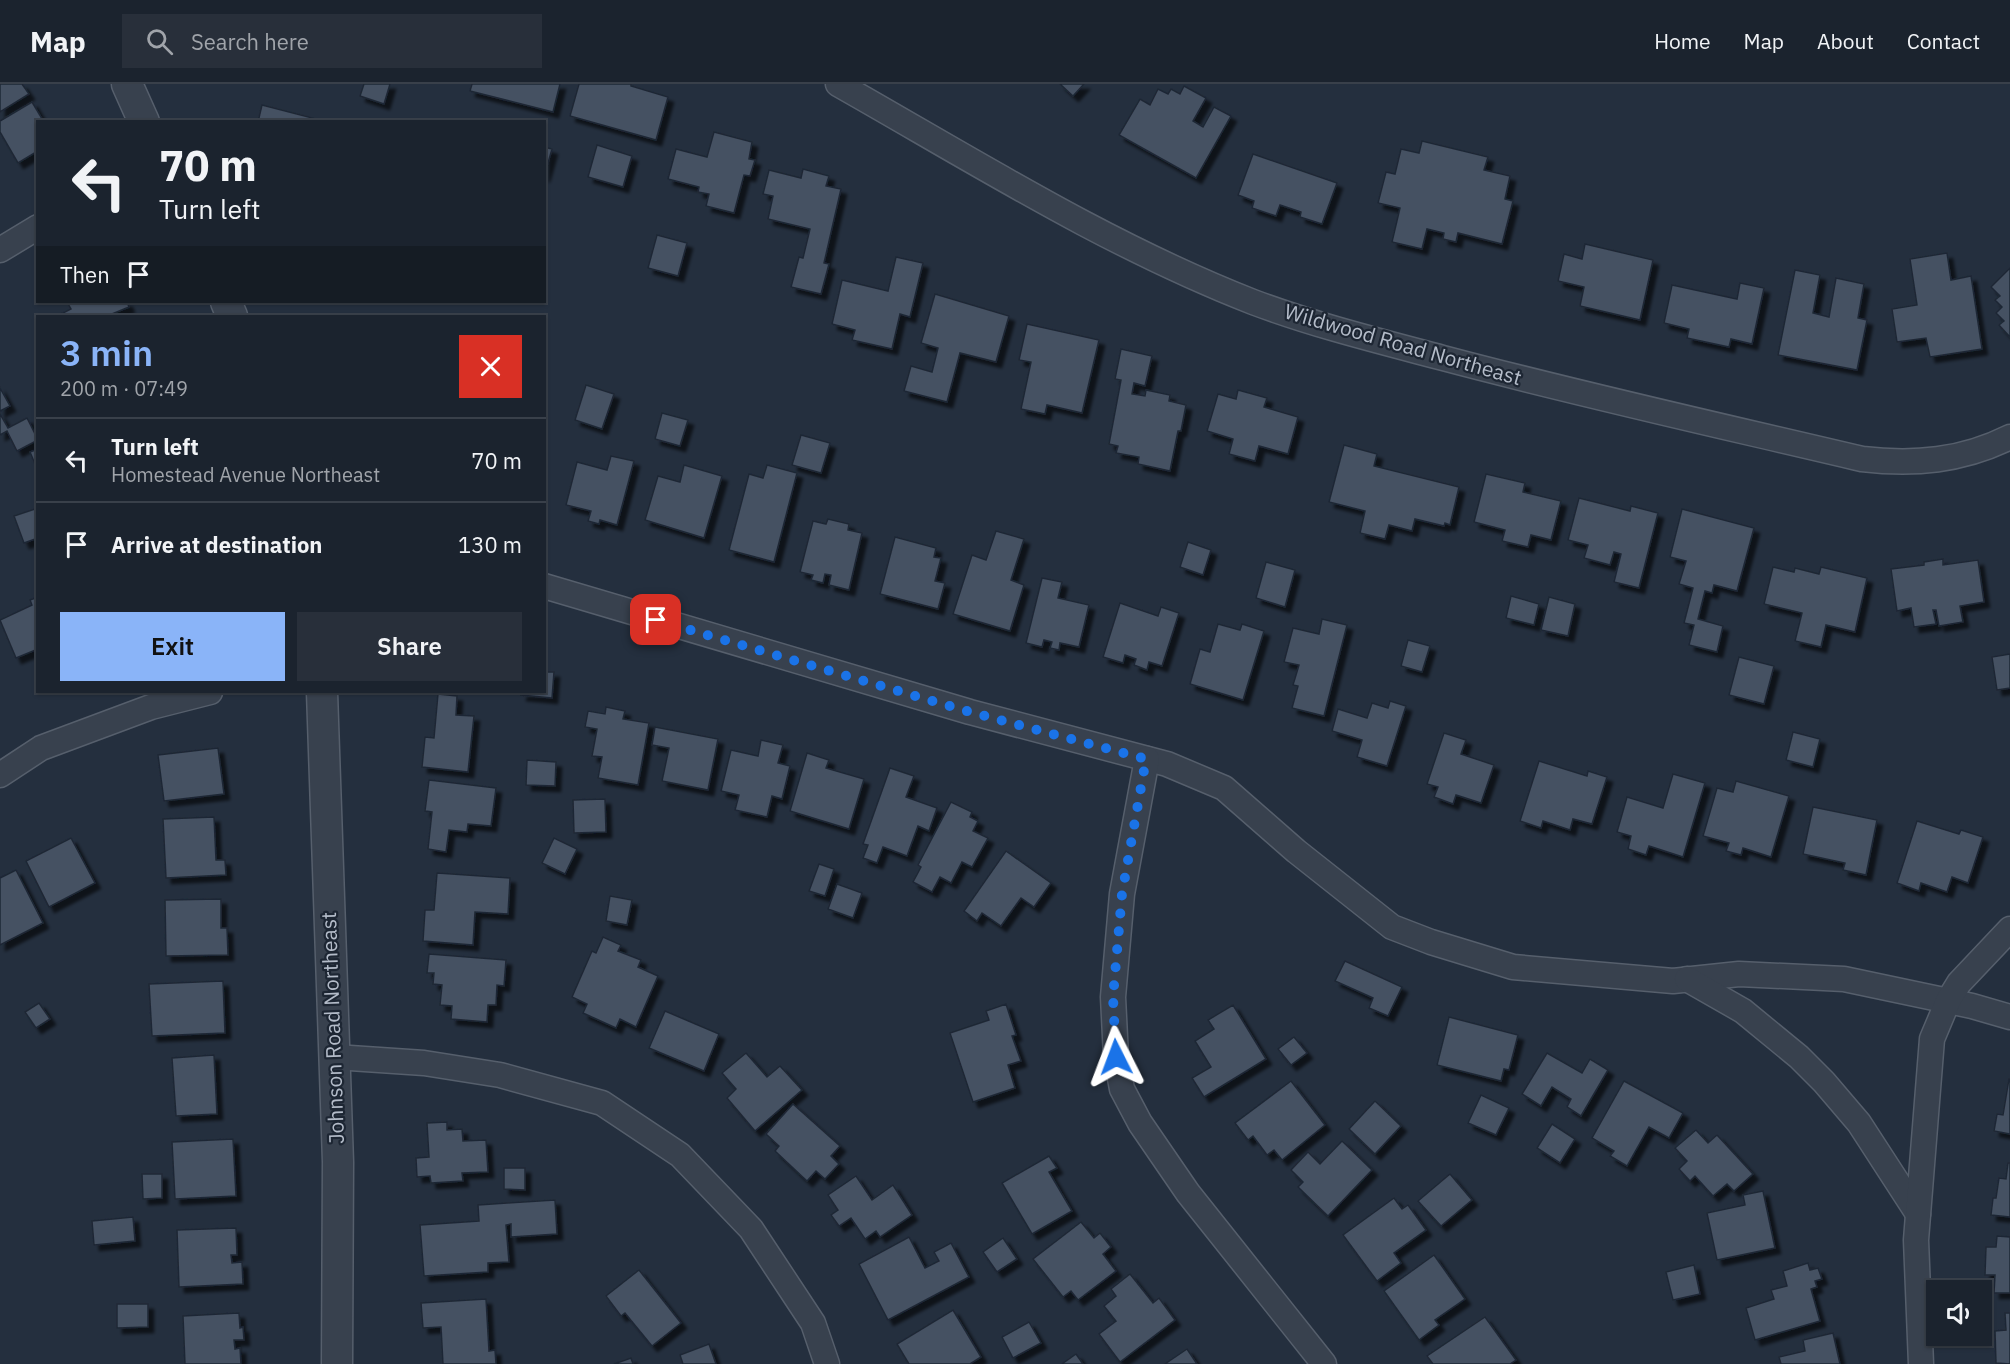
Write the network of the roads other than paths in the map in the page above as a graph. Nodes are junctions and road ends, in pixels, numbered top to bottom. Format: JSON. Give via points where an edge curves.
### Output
{"nodes":[{"id":1,"x":127,"y":84,"type":"edge"},
{"id":2,"x":838,"y":84,"type":"edge"},
{"id":3,"x":143,"y":120,"type":"edge"},
{"id":4,"x":36,"y":228,"type":"edge"},
{"id":5,"x":0,"y":250,"type":"edge"},
{"id":6,"x":2010,"y":436,"type":"edge"},
{"id":7,"x":546,"y":587,"type":"edge"},
{"id":8,"x":206,"y":693,"type":"edge"},
{"id":9,"x":322,"y":693,"type":"edge"},
{"id":10,"x":1146,"y":759,"type":"junction"},
{"id":11,"x":0,"y":775,"type":"edge"},
{"id":12,"x":2010,"y":929,"type":"edge"},
{"id":13,"x":1687,"y":979,"type":"junction"},
{"id":14,"x":1948,"y":1001,"type":"junction"},
{"id":15,"x":2010,"y":1017,"type":"edge"},
{"id":16,"x":335,"y":1057,"type":"junction"},
{"id":17,"x":1918,"y":1214,"type":"junction"},
{"id":18,"x":338,"y":1364,"type":"edge"},
{"id":19,"x":827,"y":1364,"type":"edge"},
{"id":20,"x":1324,"y":1364,"type":"edge"},
{"id":21,"x":1921,"y":1364,"type":"edge"}],
"edges":[{"from":1,"to":3,"type":"street"},
{"from":2,"to":6,"type":"street","name":"Wildwood Road Northeast","via":[[1112,239],[1255,303],[1340,330],[1506,375],[1862,459],[1893,462],[1955,458]]},
{"from":4,"to":5,"type":"street"},
{"from":7,"to":10,"type":"street"},
{"from":8,"to":11,"type":"street","via":[[151,707],[41,748]]},
{"from":9,"to":16,"type":"street","name":"Johnson Road Northeast"},
{"from":10,"to":13,"type":"street","via":[[1224,788],[1392,927],[1513,967]]},
{"from":10,"to":20,"type":"street","via":[[1122,894],[1113,997],[1122,1089],[1140,1123],[1188,1193]]},
{"from":12,"to":14,"type":"street","via":[[1959,983]]},
{"from":13,"to":14,"type":"street","via":[[1739,974],[1844,979]]},
{"from":13,"to":17,"type":"street","via":[[1743,1011],[1824,1082],[1859,1123]]},
{"from":14,"to":15,"type":"street"},
{"from":14,"to":17,"type":"street","via":[[1932,1040]]},
{"from":16,"to":18,"type":"street","name":"Johnson Road Northeast"},
{"from":16,"to":19,"type":"street","via":[[424,1063],[500,1075],[602,1103],[680,1155],[752,1229],[813,1323]]},
{"from":17,"to":21,"type":"street"}]}
